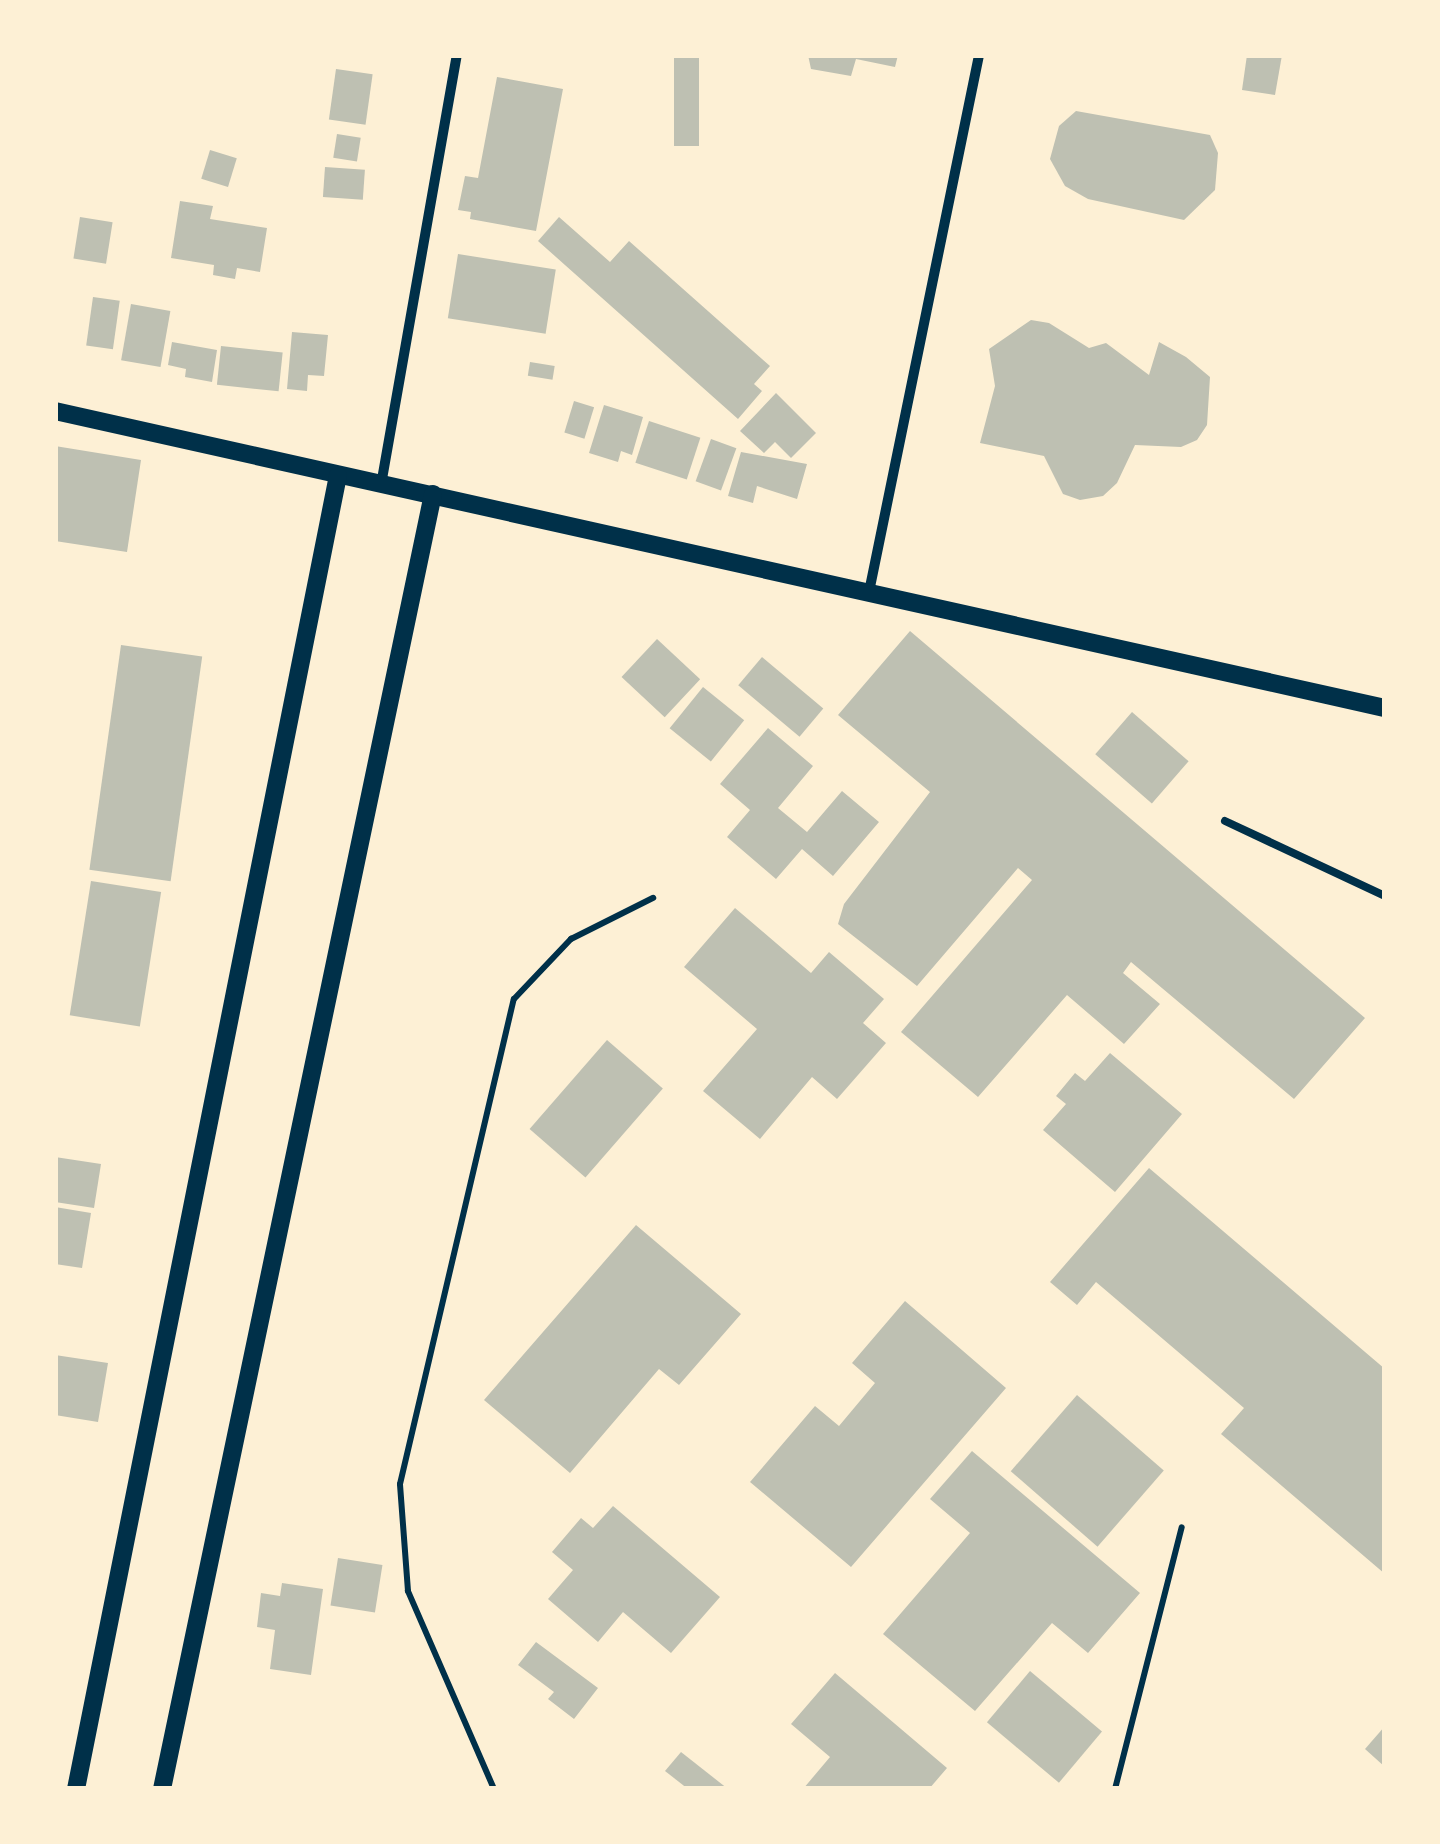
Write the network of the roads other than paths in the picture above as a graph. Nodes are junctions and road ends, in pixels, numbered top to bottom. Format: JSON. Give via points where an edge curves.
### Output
{"nodes":[{"id":1,"x":457,"y":55,"type":"edge"},
{"id":2,"x":979,"y":55,"type":"edge"},
{"id":3,"x":55,"y":410,"type":"edge"},
{"id":4,"x":338,"y":476,"type":"junction"},
{"id":5,"x":381,"y":485,"type":"junction"},
{"id":6,"x":432,"y":494,"type":"junction"},
{"id":7,"x":868,"y":592,"type":"junction"},
{"id":8,"x":1385,"y":708,"type":"edge"},
{"id":9,"x":1226,"y":821,"type":"dead end"},
{"id":10,"x":1385,"y":896,"type":"edge"},
{"id":11,"x":76,"y":1789,"type":"edge"},
{"id":12,"x":162,"y":1789,"type":"edge"}],
"edges":[{"from":1,"to":5,"type":"street"},
{"from":2,"to":7,"type":"street"},
{"from":3,"to":4,"type":"street"},
{"from":4,"to":5,"type":"street"},
{"from":4,"to":11,"type":"street"},
{"from":5,"to":6,"type":"street"},
{"from":6,"to":7,"type":"street"},
{"from":6,"to":12,"type":"street"},
{"from":7,"to":8,"type":"street"},
{"from":9,"to":10,"type":"lane"}]}
